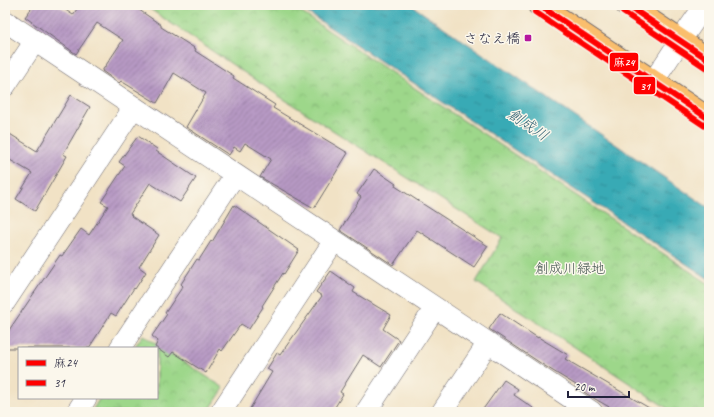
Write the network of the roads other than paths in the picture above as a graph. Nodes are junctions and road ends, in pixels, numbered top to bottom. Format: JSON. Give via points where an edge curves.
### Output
{"nodes":[{"id":1,"x":539,"y":5,"type":"edge"},
{"id":2,"x":627,"y":5,"type":"edge"},
{"id":3,"x":705,"y":5,"type":"edge"},
{"id":4,"x":5,"y":21,"type":"edge"},
{"id":5,"x":35,"y":41,"type":"junction"},
{"id":6,"x":680,"y":41,"type":"junction"},
{"id":7,"x":709,"y":60,"type":"edge"},
{"id":8,"x":653,"y":82,"type":"junction"},
{"id":9,"x":5,"y":86,"type":"edge"},
{"id":10,"x":134,"y":107,"type":"junction"},
{"id":11,"x":709,"y":119,"type":"edge"},
{"id":12,"x":235,"y":175,"type":"junction"},
{"id":13,"x":334,"y":241,"type":"junction"},
{"id":14,"x":5,"y":302,"type":"edge"},
{"id":15,"x":435,"y":308,"type":"junction"},
{"id":16,"x":488,"y":343,"type":"junction"},
{"id":17,"x":121,"y":347,"type":"edge"},
{"id":18,"x":85,"y":399,"type":"edge"},
{"id":19,"x":77,"y":412,"type":"edge"},
{"id":20,"x":221,"y":412,"type":"edge"},
{"id":21,"x":366,"y":412,"type":"edge"},
{"id":22,"x":442,"y":412,"type":"edge"},
{"id":23,"x":592,"y":412,"type":"edge"}],
"edges":[{"from":1,"to":8,"type":"highway"},
{"from":2,"to":6,"type":"highway"},
{"from":3,"to":6,"type":"street"},
{"from":4,"to":5,"type":"street"},
{"from":5,"to":9,"type":"street"},
{"from":5,"to":10,"type":"street"},
{"from":6,"to":7,"type":"highway"},
{"from":6,"to":8,"type":"street"},
{"from":8,"to":11,"type":"highway"},
{"from":10,"to":12,"type":"street"},
{"from":10,"to":14,"type":"street"},
{"from":12,"to":13,"type":"street"},
{"from":12,"to":17,"type":"street"},
{"from":13,"to":15,"type":"street"},
{"from":13,"to":20,"type":"street"},
{"from":15,"to":16,"type":"street"},
{"from":15,"to":21,"type":"street"},
{"from":16,"to":22,"type":"street"},
{"from":16,"to":23,"type":"street"},
{"from":18,"to":19,"type":"street"}]}
